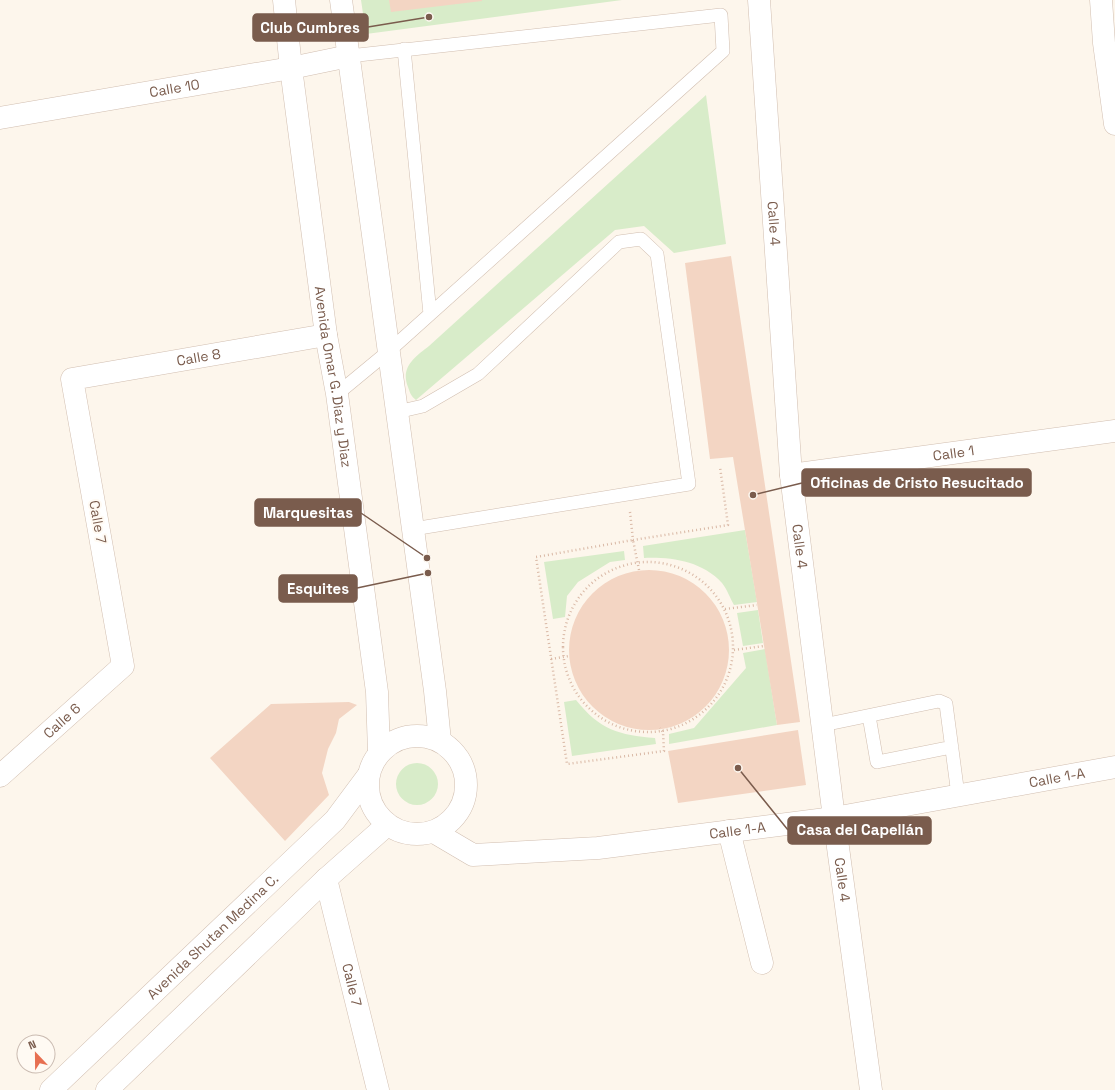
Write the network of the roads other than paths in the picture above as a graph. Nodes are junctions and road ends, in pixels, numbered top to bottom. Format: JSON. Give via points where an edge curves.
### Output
{"nodes":[{"id":1,"x":284,"y":0,"type":"edge"},
{"id":2,"x":341,"y":0,"type":"edge"},
{"id":3,"x":759,"y":0,"type":"edge"},
{"id":4,"x":1101,"y":0,"type":"edge"},
{"id":5,"x":1109,"y":43,"type":"edge"},
{"id":6,"x":404,"y":49,"type":"junction"},
{"id":7,"x":349,"y":56,"type":"junction"},
{"id":8,"x":291,"y":68,"type":"junction"},
{"id":9,"x":0,"y":118,"type":"edge"},
{"id":10,"x":1115,"y":124,"type":"edge"},
{"id":11,"x":430,"y":314,"type":"junction"},
{"id":12,"x":326,"y":335,"type":"junction"},
{"id":13,"x":389,"y":351,"type":"junction"},
{"id":14,"x":72,"y":379,"type":"joint"},
{"id":15,"x":337,"y":394,"type":"junction"},
{"id":16,"x":397,"y":412,"type":"junction"},
{"id":17,"x":1115,"y":431,"type":"edge"},
{"id":18,"x":792,"y":475,"type":"junction"},
{"id":19,"x":413,"y":529,"type":"junction"},
{"id":20,"x":123,"y":666,"type":"joint"},
{"id":21,"x":869,"y":716,"type":"junction"},
{"id":22,"x":823,"y":725,"type":"junction"},
{"id":23,"x":440,"y":741,"type":"junction"},
{"id":24,"x":952,"y":747,"type":"junction"},
{"id":25,"x":379,"y":753,"type":"junction"},
{"id":26,"x":1115,"y":767,"type":"edge"},
{"id":27,"x":0,"y":776,"type":"edge"},
{"id":28,"x":367,"y":777,"type":"junction"},
{"id":29,"x":958,"y":795,"type":"junction"},
{"id":30,"x":834,"y":818,"type":"junction"},
{"id":31,"x":387,"y":825,"type":"junction"},
{"id":32,"x":729,"y":831,"type":"junction"},
{"id":33,"x":434,"y":832,"type":"junction"},
{"id":34,"x":326,"y":879,"type":"junction"},
{"id":35,"x":762,"y":963,"type":"dead end"},
{"id":36,"x":51,"y":1090,"type":"edge"},
{"id":37,"x":107,"y":1090,"type":"edge"},
{"id":38,"x":378,"y":1090,"type":"edge"},
{"id":39,"x":871,"y":1090,"type":"edge"}],
"edges":[{"from":1,"to":8,"type":"street","name":"Avenida Omar G. Diaz y Diaz"},
{"from":2,"to":7,"type":"street"},
{"from":3,"to":18,"type":"street","name":"Calle 4"},
{"from":4,"to":5,"type":"street"},
{"from":5,"to":10,"type":"street"},
{"from":6,"to":7,"type":"lane"},
{"from":6,"to":11,"type":"lane"},
{"from":6,"to":11,"type":"lane","via":[[721,15],[723,51]]},
{"from":7,"to":8,"type":"street","name":"Calle 10"},
{"from":7,"to":13,"type":"street"},
{"from":8,"to":9,"type":"street","name":"Calle 10"},
{"from":8,"to":12,"type":"street","name":"Avenida Omar G. Diaz y Diaz"},
{"from":11,"to":13,"type":"lane"},
{"from":12,"to":14,"type":"street","name":"Calle 8"},
{"from":12,"to":15,"type":"street","name":"Avenida Omar G. Diaz y Diaz"},
{"from":13,"to":15,"type":"lane"},
{"from":13,"to":16,"type":"street"},
{"from":14,"to":20,"type":"street","name":"Calle 7"},
{"from":15,"to":25,"type":"street","name":"Avenida Omar G. Diaz y Diaz","via":[[377,692]]},
{"from":16,"to":19,"type":"street"},
{"from":16,"to":19,"type":"lane","via":[[424,406],[478,374],[619,242],[641,239],[657,254],[689,484]]},
{"from":17,"to":18,"type":"street","name":"Calle 1"},
{"from":18,"to":22,"type":"street","name":"Calle 4"},
{"from":19,"to":23,"type":"street"},
{"from":20,"to":27,"type":"street","name":"Calle 6"},
{"from":21,"to":22,"type":"lane"},
{"from":21,"to":24,"type":"lane","via":[[939,701],[946,704]]},
{"from":21,"to":24,"type":"lane","via":[[877,762]]},
{"from":22,"to":30,"type":"street","name":"Calle 4"},
{"from":23,"to":25,"type":"street","via":[[424,736],[407,736],[392,742]]},
{"from":23,"to":33,"type":"street","via":[[452,750],[461,762],[466,776],[466,791],[462,805],[454,818]]},
{"from":24,"to":29,"type":"lane"},
{"from":25,"to":28,"type":"street"},
{"from":26,"to":29,"type":"street","name":"Calle 1-A"},
{"from":28,"to":31,"type":"street","via":[[367,796],[374,812]]},
{"from":28,"to":36,"type":"street","name":"Avenida Shutan Medina C.","via":[[335,820]]},
{"from":29,"to":30,"type":"street","name":"Calle 1-A"},
{"from":30,"to":32,"type":"street","name":"Calle 1-A"},
{"from":30,"to":39,"type":"street","name":"Calle 4"},
{"from":31,"to":33,"type":"street","via":[[409,834]]},
{"from":31,"to":34,"type":"street"},
{"from":32,"to":33,"type":"street","name":"Calle 1-A","via":[[598,848],[473,855]]},
{"from":32,"to":35,"type":"street"},
{"from":34,"to":37,"type":"street"},
{"from":34,"to":38,"type":"street","name":"Calle 7"}]}
